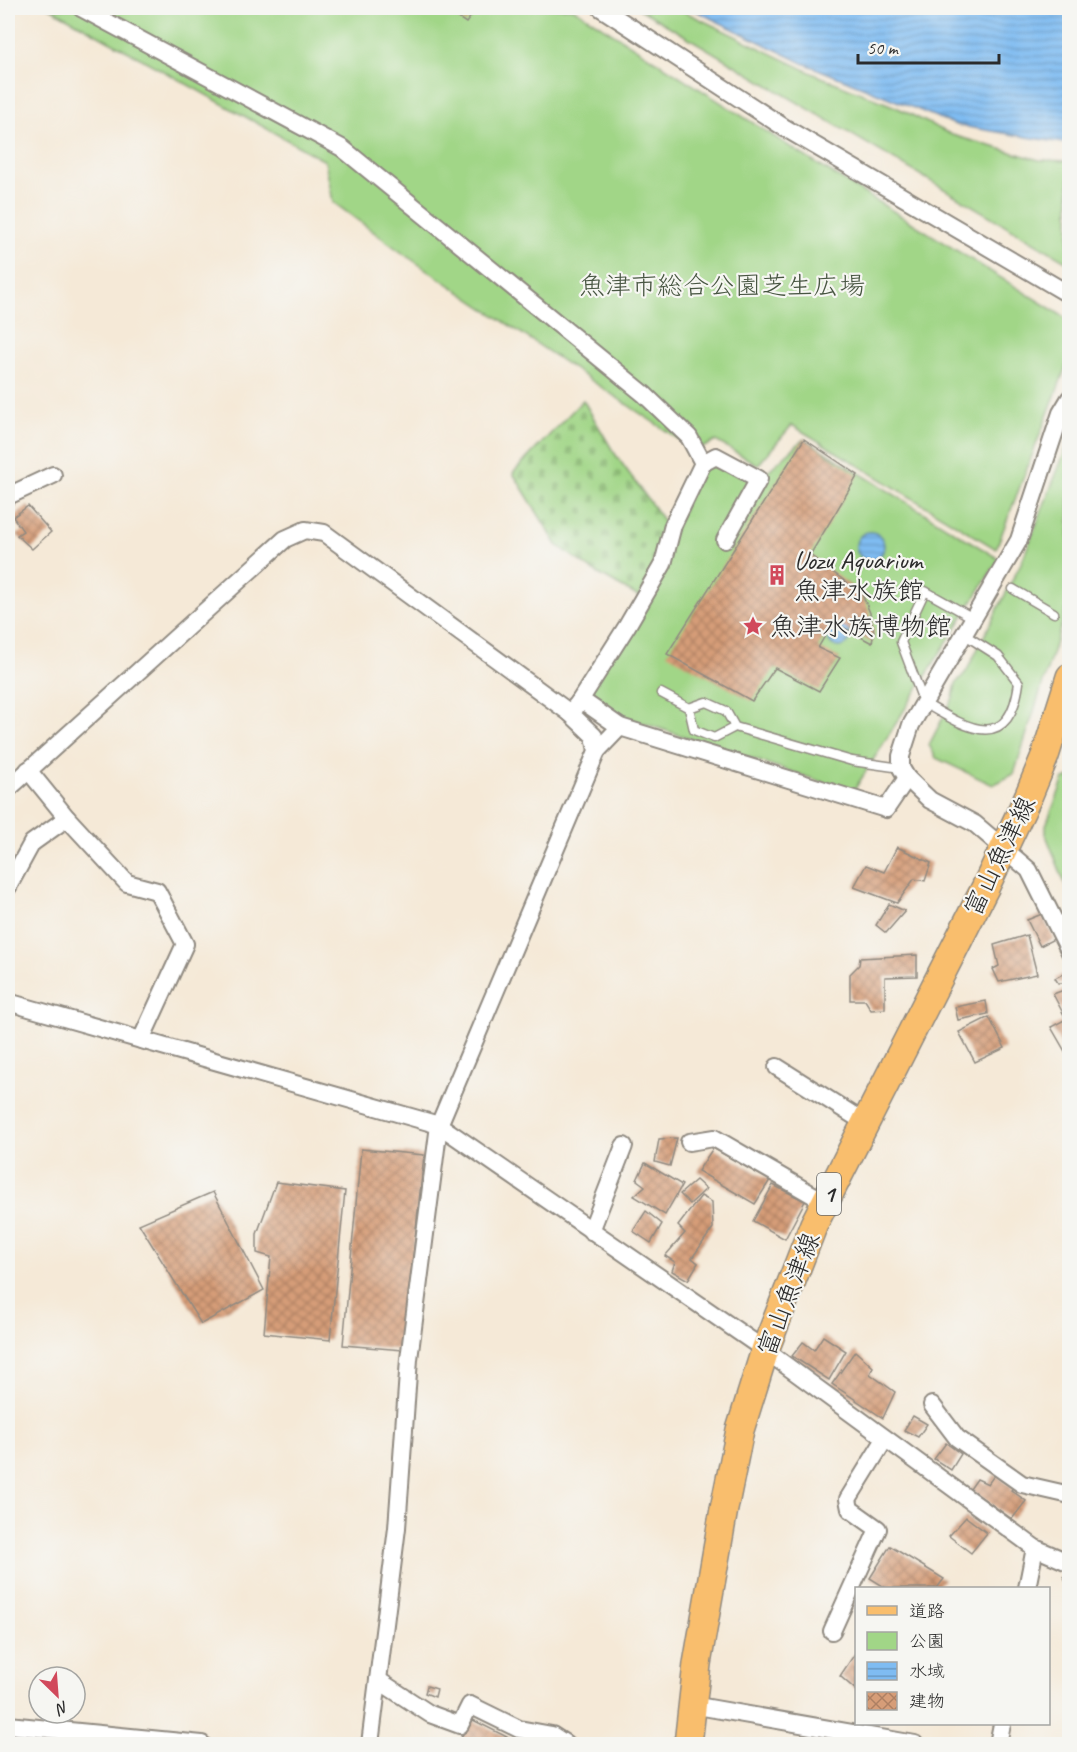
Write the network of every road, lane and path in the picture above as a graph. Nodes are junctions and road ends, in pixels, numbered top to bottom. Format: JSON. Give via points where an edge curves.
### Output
{"nodes":[{"id":1,"x":81,"y":8,"type":"edge"},
{"id":2,"x":601,"y":8,"type":"edge"},
{"id":3,"x":1070,"y":295,"type":"edge"},
{"id":4,"x":1070,"y":398,"type":"edge"},
{"id":5,"x":703,"y":463,"type":"junction"},
{"id":6,"x":53,"y":475,"type":"dead end"},
{"id":7,"x":8,"y":496,"type":"edge"},
{"id":8,"x":725,"y":540,"type":"dead end"},
{"id":9,"x":1013,"y":589,"type":"dead end"},
{"id":10,"x":1054,"y":613,"type":"dead end"},
{"id":11,"x":975,"y":619,"type":"junction"},
{"id":12,"x":965,"y":635,"type":"junction"},
{"id":13,"x":1070,"y":676,"type":"edge"},
{"id":14,"x":661,"y":693,"type":"dead end"},
{"id":15,"x":924,"y":704,"type":"junction"},
{"id":16,"x":574,"y":707,"type":"junction"},
{"id":17,"x":689,"y":708,"type":"junction"},
{"id":18,"x":620,"y":727,"type":"junction"},
{"id":19,"x":735,"y":727,"type":"junction"},
{"id":20,"x":597,"y":751,"type":"junction"},
{"id":21,"x":28,"y":770,"type":"junction"},
{"id":22,"x":904,"y":773,"type":"junction"},
{"id":23,"x":8,"y":789,"type":"edge"},
{"id":24,"x":67,"y":818,"type":"junction"},
{"id":25,"x":1004,"y":849,"type":"junction"},
{"id":26,"x":8,"y":887,"type":"edge"},
{"id":27,"x":1070,"y":952,"type":"edge"},
{"id":28,"x":8,"y":1002,"type":"edge"},
{"id":29,"x":141,"y":1041,"type":"junction"},
{"id":30,"x":777,"y":1067,"type":"dead end"},
{"id":31,"x":864,"y":1122,"type":"junction"},
{"id":32,"x":439,"y":1125,"type":"junction"},
{"id":33,"x":690,"y":1142,"type":"dead end"},
{"id":34,"x":624,"y":1146,"type":"dead end"},
{"id":35,"x":825,"y":1202,"type":"junction"},
{"id":36,"x":591,"y":1231,"type":"junction"},
{"id":37,"x":765,"y":1350,"type":"junction"},
{"id":38,"x":932,"y":1405,"type":"dead end"},
{"id":39,"x":885,"y":1438,"type":"junction"},
{"id":40,"x":1070,"y":1495,"type":"edge"},
{"id":41,"x":1035,"y":1548,"type":"junction"},
{"id":42,"x":1070,"y":1563,"type":"edge"},
{"id":43,"x":1028,"y":1587,"type":"edge"},
{"id":44,"x":832,"y":1631,"type":"dead end"},
{"id":45,"x":378,"y":1680,"type":"junction"},
{"id":46,"x":692,"y":1705,"type":"junction"},
{"id":47,"x":8,"y":1725,"type":"edge"},
{"id":48,"x":1002,"y":1725,"type":"edge"},
{"id":49,"x":202,"y":1744,"type":"edge"},
{"id":50,"x":370,"y":1744,"type":"edge"},
{"id":51,"x":566,"y":1744,"type":"edge"},
{"id":52,"x":688,"y":1744,"type":"edge"},
{"id":53,"x":915,"y":1744,"type":"edge"},
{"id":54,"x":998,"y":1744,"type":"edge"}],
"edges":[{"from":1,"to":5,"type":"street","via":[[342,148],[644,394],[689,437]]},
{"from":2,"to":3,"type":"street","via":[[785,128]]},
{"from":4,"to":11,"type":"street","via":[[1061,413],[1019,540]]},
{"from":5,"to":8,"type":"street","via":[[716,456],[759,479]]},
{"from":5,"to":16,"type":"street","via":[[674,525],[663,564]]},
{"from":6,"to":7,"type":"street"},
{"from":9,"to":10,"type":"lane"},
{"from":11,"to":12,"type":"street"},
{"from":11,"to":15,"type":"lane","via":[[925,591],[901,642]]},
{"from":12,"to":15,"type":"street"},
{"from":12,"to":15,"type":"lane","via":[[998,656],[1019,683],[1009,717],[994,728],[974,730]]},
{"from":13,"to":25,"type":"main road","name":"富山魚津線","number":"1","via":[[1045,756]]},
{"from":14,"to":17,"type":"lane"},
{"from":15,"to":22,"type":"street","via":[[901,756]]},
{"from":16,"to":18,"type":"street","via":[[587,704]]},
{"from":16,"to":20,"type":"street","via":[[594,736]]},
{"from":16,"to":21,"type":"street","via":[[324,533],[305,530],[285,540]]},
{"from":17,"to":19,"type":"lane","via":[[706,702],[726,711]]},
{"from":17,"to":19,"type":"lane","via":[[694,730],[714,738]]},
{"from":18,"to":20,"type":"street"},
{"from":18,"to":22,"type":"street","via":[[886,809]]},
{"from":19,"to":22,"type":"lane"},
{"from":20,"to":32,"type":"street"},
{"from":21,"to":23,"type":"street"},
{"from":21,"to":24,"type":"street"},
{"from":22,"to":25,"type":"street","via":[[930,800],[975,824]]},
{"from":24,"to":26,"type":"street","via":[[32,843]]},
{"from":24,"to":29,"type":"street","via":[[127,883],[157,891],[185,945]]},
{"from":25,"to":27,"type":"street","via":[[1029,870]]},
{"from":25,"to":31,"type":"main road","name":"富山魚津線","number":"1"},
{"from":28,"to":29,"type":"street"},
{"from":29,"to":32,"type":"street"},
{"from":30,"to":31,"type":"street"},
{"from":31,"to":35,"type":"main road","name":"富山魚津線","number":"1"},
{"from":32,"to":36,"type":"street"},
{"from":32,"to":45,"type":"street","via":[[410,1359],[397,1528]]},
{"from":33,"to":35,"type":"street","via":[[714,1138]]},
{"from":34,"to":36,"type":"street"},
{"from":35,"to":37,"type":"main road","name":"富山魚津線","number":"1"},
{"from":36,"to":37,"type":"street"},
{"from":37,"to":39,"type":"street"},
{"from":37,"to":46,"type":"main road","name":"富山魚津線","number":"1","via":[[740,1430]]},
{"from":38,"to":40,"type":"street","via":[[957,1438],[1022,1484]]},
{"from":39,"to":41,"type":"street"},
{"from":39,"to":44,"type":"street","via":[[848,1499],[850,1509],[878,1529]]},
{"from":41,"to":42,"type":"street"},
{"from":41,"to":43,"type":"street"},
{"from":45,"to":50,"type":"street"},
{"from":45,"to":51,"type":"street","via":[[430,1714],[460,1725],[470,1705],[519,1729],[552,1735]]},
{"from":46,"to":52,"type":"main road","name":"富山魚津線","number":"1"},
{"from":46,"to":53,"type":"street"},
{"from":47,"to":49,"type":"street"},
{"from":48,"to":54,"type":"street"}]}
